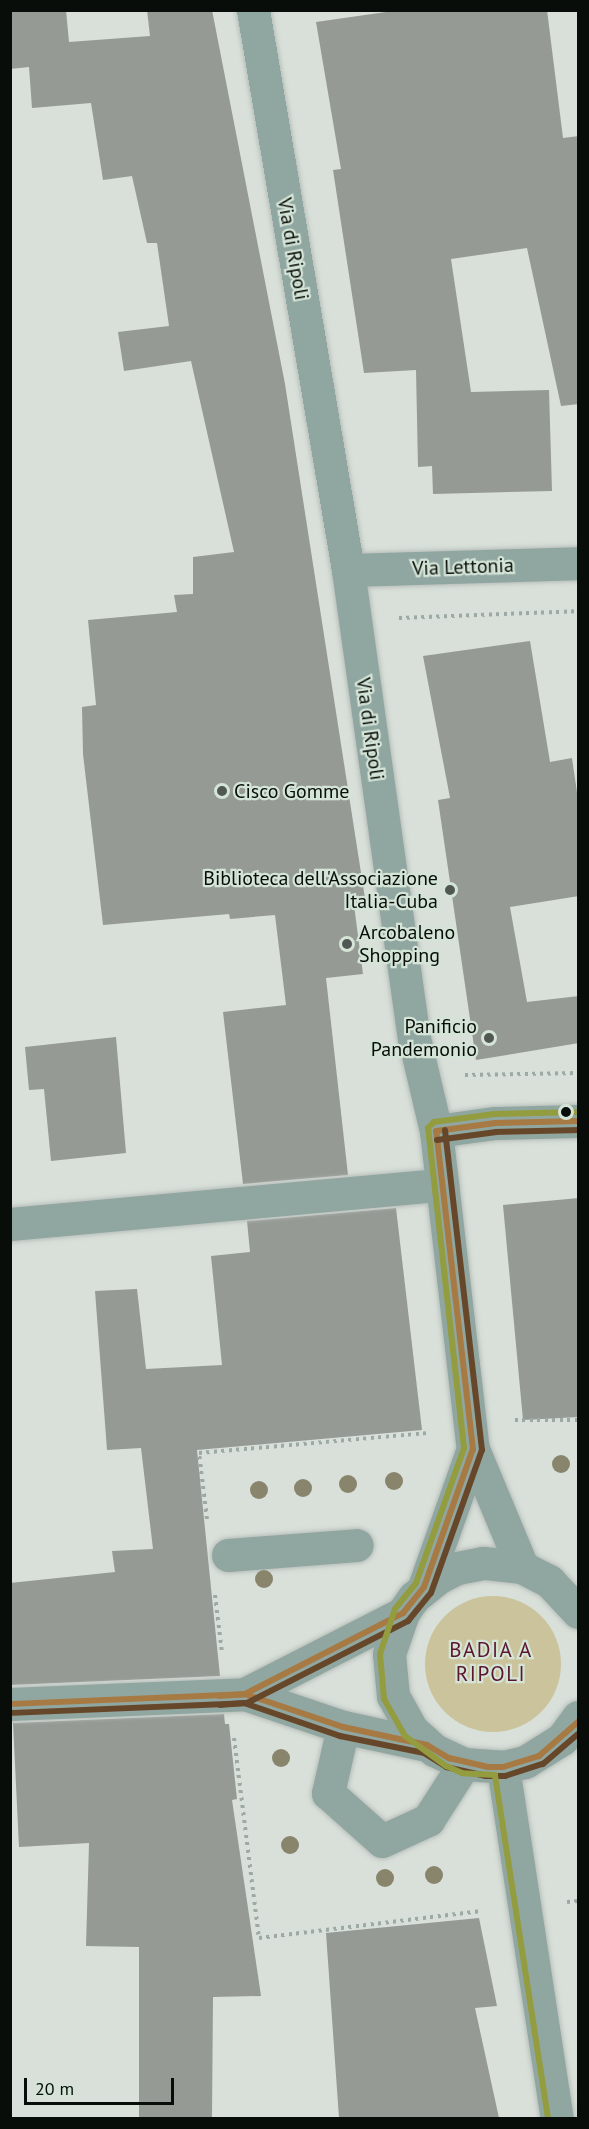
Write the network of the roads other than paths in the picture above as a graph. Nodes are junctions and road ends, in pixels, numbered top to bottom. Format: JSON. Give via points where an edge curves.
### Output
{"nodes":[{"id":1,"x":253,"y":10,"type":"edge"},
{"id":2,"x":579,"y":563,"type":"edge"},
{"id":3,"x":348,"y":570,"type":"junction"},
{"id":4,"x":579,"y":1121,"type":"edge"},
{"id":5,"x":436,"y":1131,"type":"junction"},
{"id":6,"x":442,"y":1185,"type":"junction"},
{"id":7,"x":10,"y":1224,"type":"edge"},
{"id":8,"x":473,"y":1449,"type":"junction"},
{"id":9,"x":357,"y":1545,"type":"dead end"},
{"id":10,"x":522,"y":1567,"type":"junction"},
{"id":11,"x":221,"y":1570,"type":"road end"},
{"id":12,"x":424,"y":1587,"type":"junction"},
{"id":13,"x":576,"y":1606,"type":"edge"},
{"id":14,"x":403,"y":1613,"type":"junction"},
{"id":15,"x":245,"y":1694,"type":"junction"},
{"id":16,"x":10,"y":1704,"type":"edge"},
{"id":17,"x":577,"y":1721,"type":"edge"},
{"id":18,"x":343,"y":1727,"type":"junction"},
{"id":19,"x":427,"y":1745,"type":"junction"},
{"id":20,"x":464,"y":1764,"type":"junction"},
{"id":21,"x":503,"y":1767,"type":"junction"},
{"id":22,"x":557,"y":2118,"type":"edge"}],
"edges":[{"from":1,"to":3,"type":"street","name":"Via di Ripoli"},
{"from":2,"to":3,"type":"street","name":"Via Lettonia"},
{"from":3,"to":5,"type":"street","name":"Via di Ripoli","via":[[414,1038]]},
{"from":4,"to":5,"type":"street"},
{"from":5,"to":6,"type":"street","name":"Via di Ripoli"},
{"from":6,"to":7,"type":"street"},
{"from":6,"to":8,"type":"street","name":"Via di Ripoli"},
{"from":8,"to":10,"type":"street","name":"Via di Ripoli"},
{"from":8,"to":12,"type":"street","name":"Via di Ripoli"},
{"from":9,"to":11,"type":"street"},
{"from":10,"to":12,"type":"street","via":[[483,1563],[457,1568]]},
{"from":10,"to":13,"type":"street","via":[[549,1581]]},
{"from":12,"to":14,"type":"street"},
{"from":14,"to":15,"type":"street"},
{"from":14,"to":19,"type":"street","via":[[389,1654],[393,1696],[412,1730]]},
{"from":15,"to":16,"type":"street"},
{"from":15,"to":18,"type":"street"},
{"from":17,"to":21,"type":"street","via":[[539,1756]]},
{"from":18,"to":19,"type":"street"},
{"from":18,"to":20,"type":"street","via":[[328,1793],[382,1841],[428,1820]]},
{"from":19,"to":20,"type":"street"},
{"from":20,"to":21,"type":"street"},
{"from":21,"to":22,"type":"street"}]}
